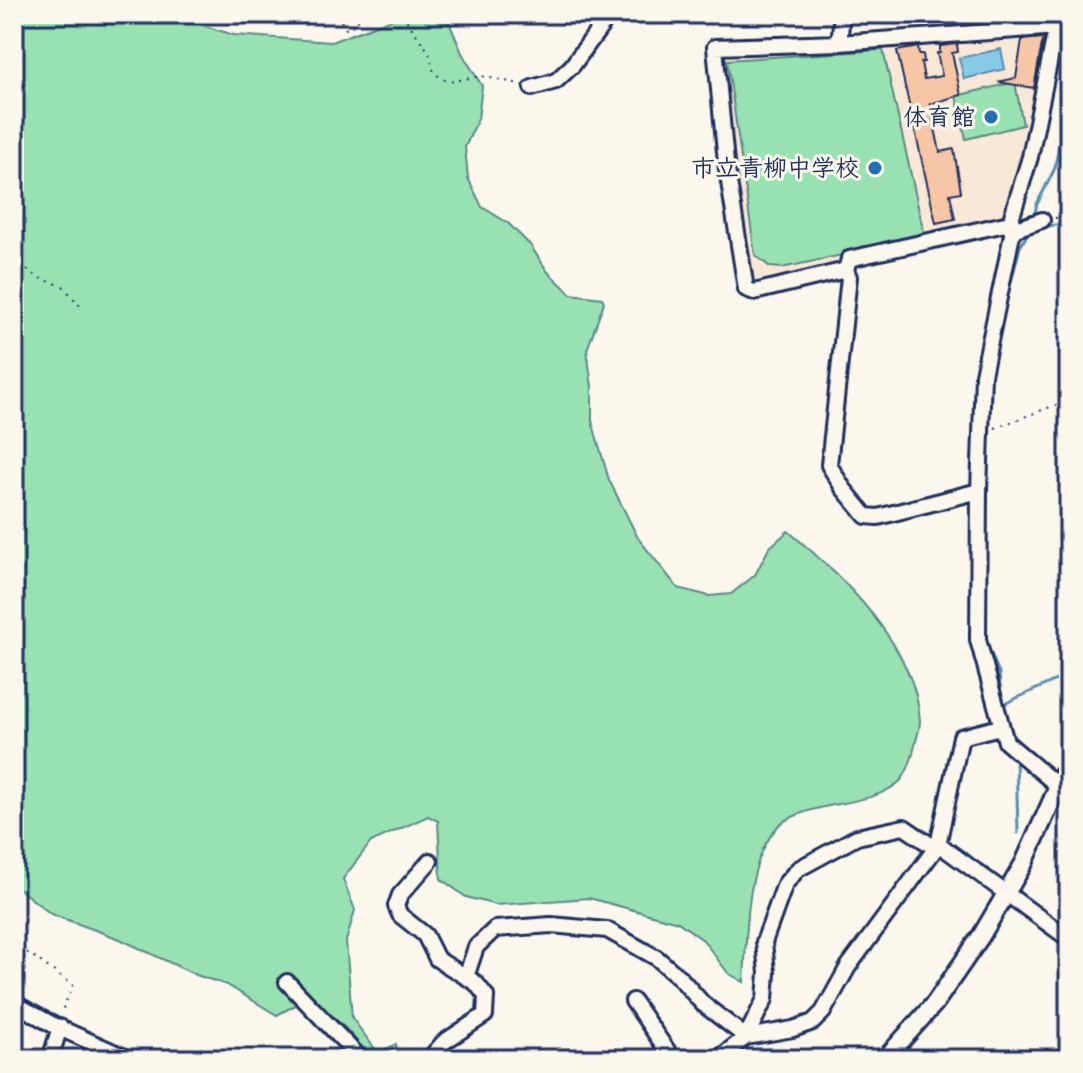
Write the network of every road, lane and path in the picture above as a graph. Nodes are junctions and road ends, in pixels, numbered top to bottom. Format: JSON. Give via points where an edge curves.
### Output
{"nodes":[{"id":1,"x":337,"y":14,"type":"edge"},
{"id":2,"x":360,"y":14,"type":"edge"},
{"id":3,"x":402,"y":14,"type":"edge"},
{"id":4,"x":610,"y":14,"type":"edge"},
{"id":5,"x":842,"y":14,"type":"edge"},
{"id":6,"x":1058,"y":21,"type":"edge"},
{"id":7,"x":839,"y":43,"type":"junction"},
{"id":8,"x":532,"y":88,"type":"joint"},
{"id":9,"x":1028,"y":225,"type":"junction"},
{"id":10,"x":14,"y":260,"type":"edge"},
{"id":11,"x":846,"y":270,"type":"junction"},
{"id":12,"x":82,"y":308,"type":"dead end"},
{"id":13,"x":1069,"y":400,"type":"edge"},
{"id":14,"x":980,"y":434,"type":"junction"},
{"id":15,"x":979,"y":491,"type":"junction"},
{"id":16,"x":1000,"y":727,"type":"junction"},
{"id":17,"x":1069,"y":762,"type":"edge"},
{"id":18,"x":1058,"y":786,"type":"junction"},
{"id":19,"x":938,"y":845,"type":"junction"},
{"id":20,"x":430,"y":861,"type":"dead end"},
{"id":21,"x":1004,"y":893,"type":"junction"},
{"id":22,"x":1069,"y":939,"type":"edge"},
{"id":23,"x":14,"y":943,"type":"edge"},
{"id":24,"x":466,"y":977,"type":"junction"},
{"id":25,"x":287,"y":982,"type":"dead end"},
{"id":26,"x":633,"y":1001,"type":"dead end"},
{"id":27,"x":14,"y":1003,"type":"edge"},
{"id":28,"x":58,"y":1027,"type":"junction"},
{"id":29,"x":746,"y":1037,"type":"junction"},
{"id":30,"x":50,"y":1059,"type":"edge"},
{"id":31,"x":129,"y":1059,"type":"edge"},
{"id":32,"x":361,"y":1059,"type":"edge"},
{"id":33,"x":429,"y":1059,"type":"edge"},
{"id":34,"x":673,"y":1059,"type":"edge"},
{"id":35,"x":718,"y":1059,"type":"edge"},
{"id":36,"x":885,"y":1059,"type":"edge"}],
"edges":[{"from":1,"to":2,"type":"path","via":[[346,29]]},
{"from":3,"to":8,"type":"path","via":[[429,52],[434,73],[448,82],[481,76]]},
{"from":4,"to":8,"type":"street","via":[[564,74]]},
{"from":5,"to":7,"type":"street"},
{"from":6,"to":7,"type":"street"},
{"from":6,"to":9,"type":"street","via":[[1012,216]]},
{"from":7,"to":11,"type":"street","via":[[715,47],[715,57],[746,289],[754,292]]},
{"from":9,"to":11,"type":"street","via":[[1005,224],[849,259]]},
{"from":9,"to":14,"type":"street","via":[[983,375]]},
{"from":10,"to":12,"type":"path","via":[[39,278],[63,286]]},
{"from":11,"to":15,"type":"street","via":[[829,465],[866,516]]},
{"from":13,"to":14,"type":"path"},
{"from":14,"to":15,"type":"street"},
{"from":15,"to":16,"type":"street","via":[[978,640]]},
{"from":16,"to":18,"type":"street","via":[[1006,742]]},
{"from":16,"to":19,"type":"street","via":[[961,737]]},
{"from":17,"to":18,"type":"street"},
{"from":18,"to":21,"type":"street","via":[[1024,863]]},
{"from":19,"to":21,"type":"street"},
{"from":19,"to":29,"type":"street","via":[[848,967],[819,1017],[793,1029]]},
{"from":19,"to":29,"type":"street","via":[[904,827],[857,837],[798,869],[785,884],[764,942],[765,999]]},
{"from":20,"to":24,"type":"street","via":[[396,906],[425,935],[437,959]]},
{"from":21,"to":22,"type":"street"},
{"from":21,"to":36,"type":"street","via":[[935,1003]]},
{"from":23,"to":28,"type":"path","via":[[73,985]]},
{"from":24,"to":29,"type":"street","via":[[476,947],[495,929],[551,925],[607,930],[657,958]]},
{"from":24,"to":33,"type":"street","via":[[486,996],[485,1015],[444,1042]]},
{"from":25,"to":32,"type":"street"},
{"from":26,"to":34,"type":"street"},
{"from":27,"to":28,"type":"street"},
{"from":28,"to":30,"type":"street"},
{"from":28,"to":31,"type":"street"},
{"from":29,"to":35,"type":"street"}]}
